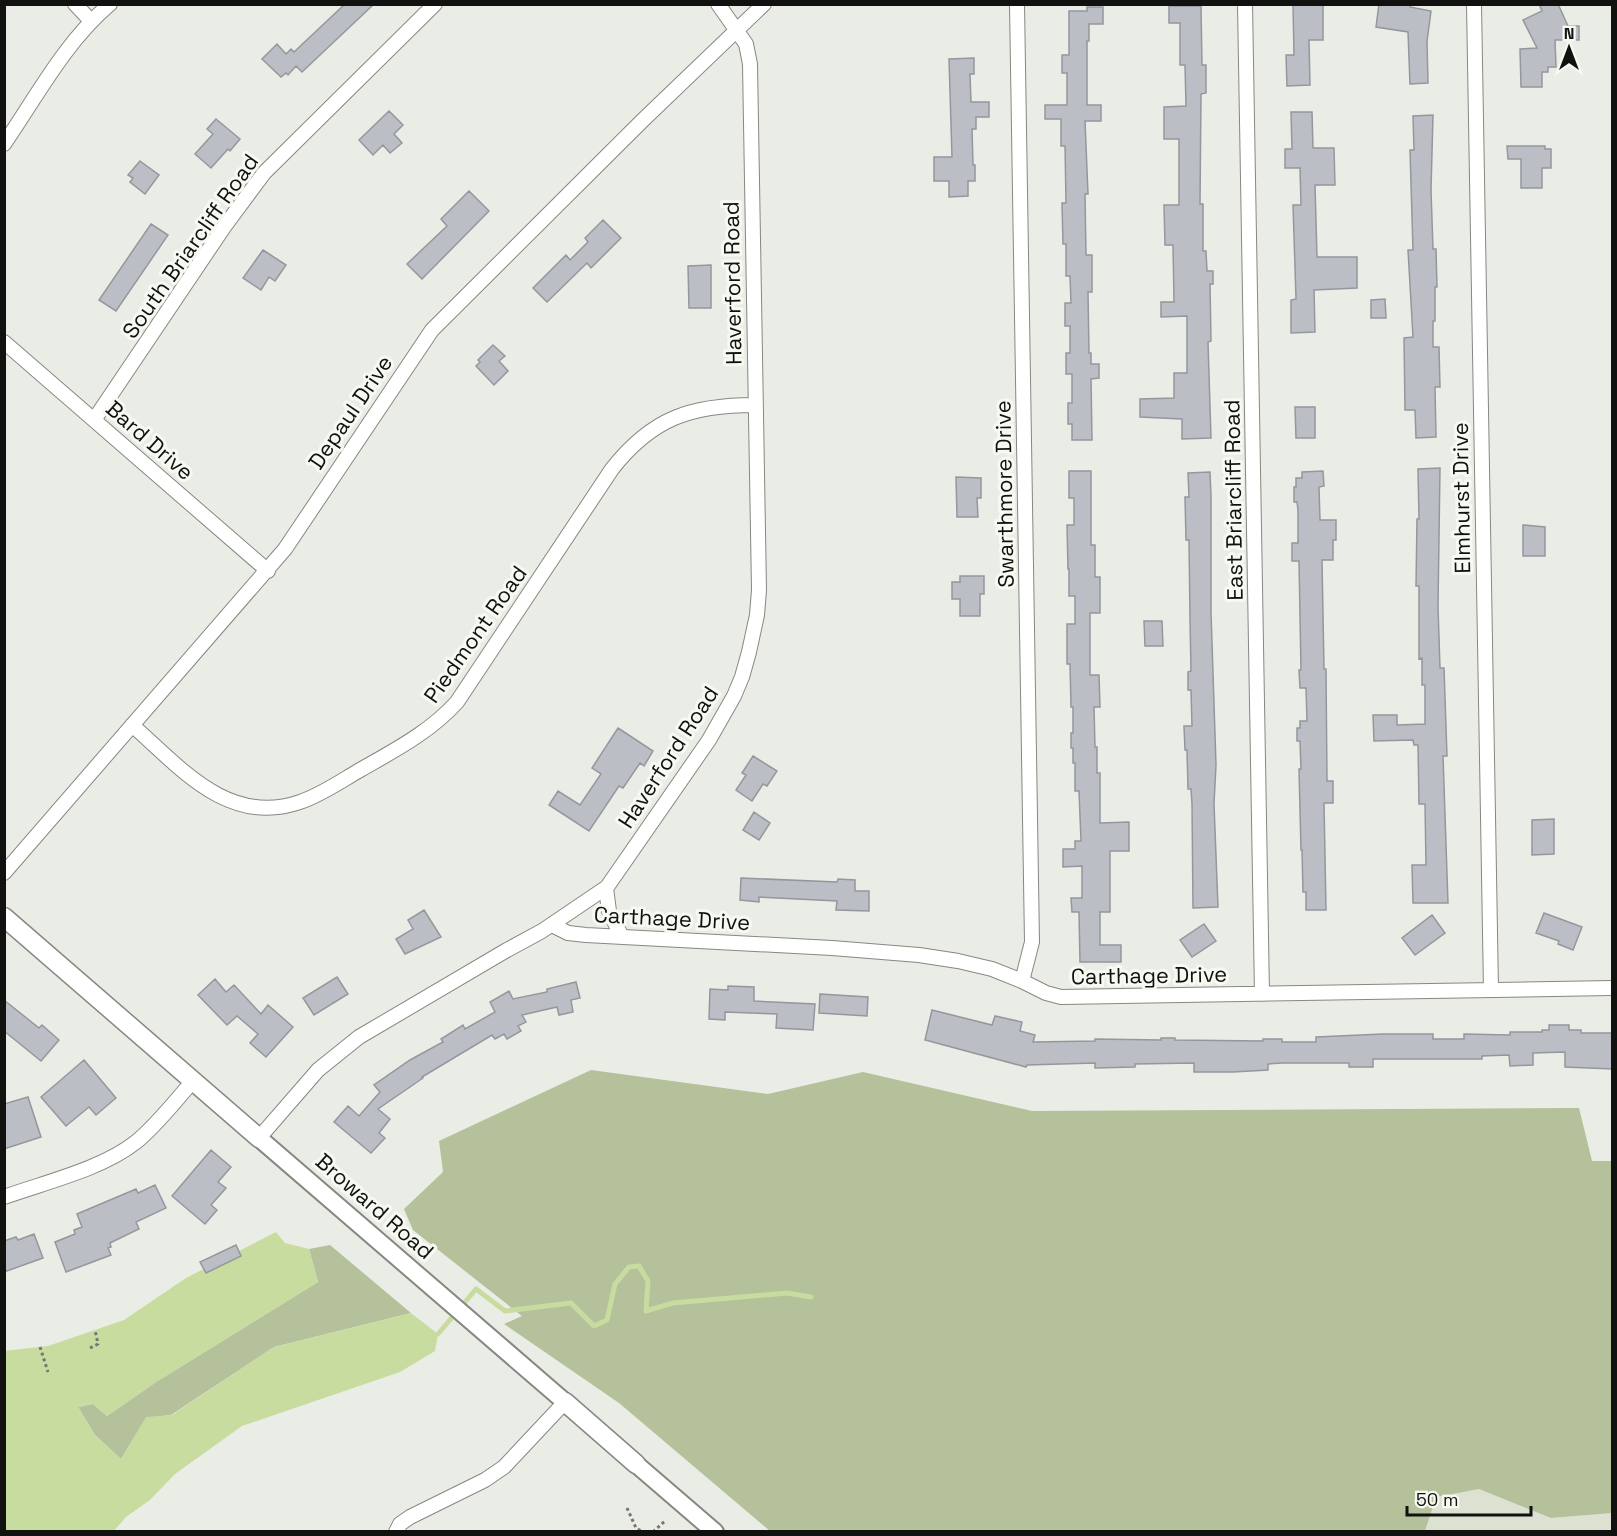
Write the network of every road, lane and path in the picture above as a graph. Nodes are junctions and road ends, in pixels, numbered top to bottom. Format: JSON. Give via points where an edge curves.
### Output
{"nodes":[{"id":1,"x":75,"y":4,"type":"edge"},
{"id":2,"x":110,"y":4,"type":"edge"},
{"id":3,"x":435,"y":4,"type":"edge"},
{"id":4,"x":718,"y":4,"type":"edge"},
{"id":5,"x":764,"y":4,"type":"edge"},
{"id":6,"x":1017,"y":4,"type":"edge"},
{"id":7,"x":1245,"y":4,"type":"edge"},
{"id":8,"x":1474,"y":4,"type":"edge"},
{"id":9,"x":91,"y":21,"type":"junction"},
{"id":10,"x":736,"y":30,"type":"junction"},
{"id":11,"x":4,"y":144,"type":"edge"},
{"id":12,"x":4,"y":342,"type":"edge"},
{"id":13,"x":755,"y":405,"type":"junction"},
{"id":14,"x":94,"y":420,"type":"junction"},
{"id":15,"x":268,"y":571,"type":"junction"},
{"id":16,"x":132,"y":725,"type":"junction"},
{"id":17,"x":4,"y":873,"type":"edge"},
{"id":18,"x":606,"y":888,"type":"junction"},
{"id":19,"x":4,"y":917,"type":"edge"},
{"id":20,"x":552,"y":925,"type":"junction"},
{"id":21,"x":622,"y":937,"type":"junction"},
{"id":22,"x":1023,"y":981,"type":"junction"},
{"id":23,"x":1612,"y":988,"type":"edge"},
{"id":24,"x":1491,"y":990,"type":"junction"},
{"id":25,"x":1262,"y":994,"type":"junction"},
{"id":26,"x":193,"y":1081,"type":"junction"},
{"id":27,"x":260,"y":1138,"type":"junction"},
{"id":28,"x":4,"y":1197,"type":"edge"},
{"id":29,"x":94,"y":1330,"type":"dead end"},
{"id":30,"x":39,"y":1347,"type":"dead end"},
{"id":31,"x":90,"y":1348,"type":"dead end"},
{"id":32,"x":48,"y":1372,"type":"dead end"},
{"id":33,"x":565,"y":1402,"type":"junction"},
{"id":34,"x":636,"y":1464,"type":"joint"},
{"id":35,"x":627,"y":1508,"type":"dead end"},
{"id":36,"x":666,"y":1520,"type":"dead end"},
{"id":37,"x":396,"y":1532,"type":"edge"},
{"id":38,"x":644,"y":1532,"type":"edge"},
{"id":39,"x":653,"y":1532,"type":"edge"},
{"id":40,"x":715,"y":1532,"type":"edge"}],
"edges":[{"from":1,"to":9,"type":"street"},
{"from":2,"to":9,"type":"street"},
{"from":3,"to":14,"type":"street","name":"South Briarcliff Road","via":[[264,173]]},
{"from":4,"to":10,"type":"street","name":"Haverford Road"},
{"from":5,"to":10,"type":"street","name":"Depaul Drive"},
{"from":6,"to":22,"type":"street","name":"Swarthmore Drive","via":[[1032,942]]},
{"from":7,"to":25,"type":"street","name":"East Briarcliff Road"},
{"from":8,"to":24,"type":"street","name":"Elmhurst Drive"},
{"from":9,"to":11,"type":"street"},
{"from":10,"to":13,"type":"street","name":"Haverford Road","via":[[746,44],[750,64]]},
{"from":10,"to":15,"type":"street","name":"Depaul Drive","via":[[432,330]]},
{"from":12,"to":14,"type":"street","name":"Bard Drive"},
{"from":13,"to":16,"type":"street","name":"Piedmont Road","via":[[686,412],[629,448],[457,702],[420,735],[313,797],[270,809],[236,804],[204,788]]},
{"from":13,"to":18,"type":"street","name":"Haverford Road","via":[[759,590],[756,622],[742,677],[709,740]]},
{"from":14,"to":15,"type":"street","name":"Bard Drive"},
{"from":15,"to":16,"type":"street","name":"Depaul Drive"},
{"from":16,"to":17,"type":"street","name":"Depaul Drive"},
{"from":18,"to":20,"type":"street","name":"Haverford Road"},
{"from":18,"to":21,"type":"street","via":[[609,911]]},
{"from":19,"to":26,"type":"main road","name":"Broward Road"},
{"from":20,"to":21,"type":"street","name":"Carthage Drive","via":[[568,933]]},
{"from":20,"to":27,"type":"street","name":"Haverford Road","via":[[359,1037],[318,1070]]},
{"from":21,"to":22,"type":"street","name":"Carthage Drive","via":[[919,955],[992,969]]},
{"from":22,"to":25,"type":"street","name":"Carthage Drive","via":[[1061,998]]},
{"from":23,"to":24,"type":"street","name":"Carthage Drive"},
{"from":24,"to":25,"type":"street","name":"Carthage Drive"},
{"from":26,"to":27,"type":"main road","name":"Broward Road"},
{"from":26,"to":28,"type":"street","via":[[138,1141],[122,1152]]},
{"from":27,"to":33,"type":"street","name":"Broward Road"},
{"from":29,"to":31,"type":"path","via":[[98,1344]]},
{"from":30,"to":32,"type":"path"},
{"from":33,"to":34,"type":"main road","name":"Broward Road"},
{"from":33,"to":37,"type":"street","via":[[504,1467],[477,1485],[410,1517]]},
{"from":34,"to":40,"type":"street","name":"Broward Road"},
{"from":35,"to":38,"type":"path","via":[[636,1528]]},
{"from":36,"to":39,"type":"path"}]}
